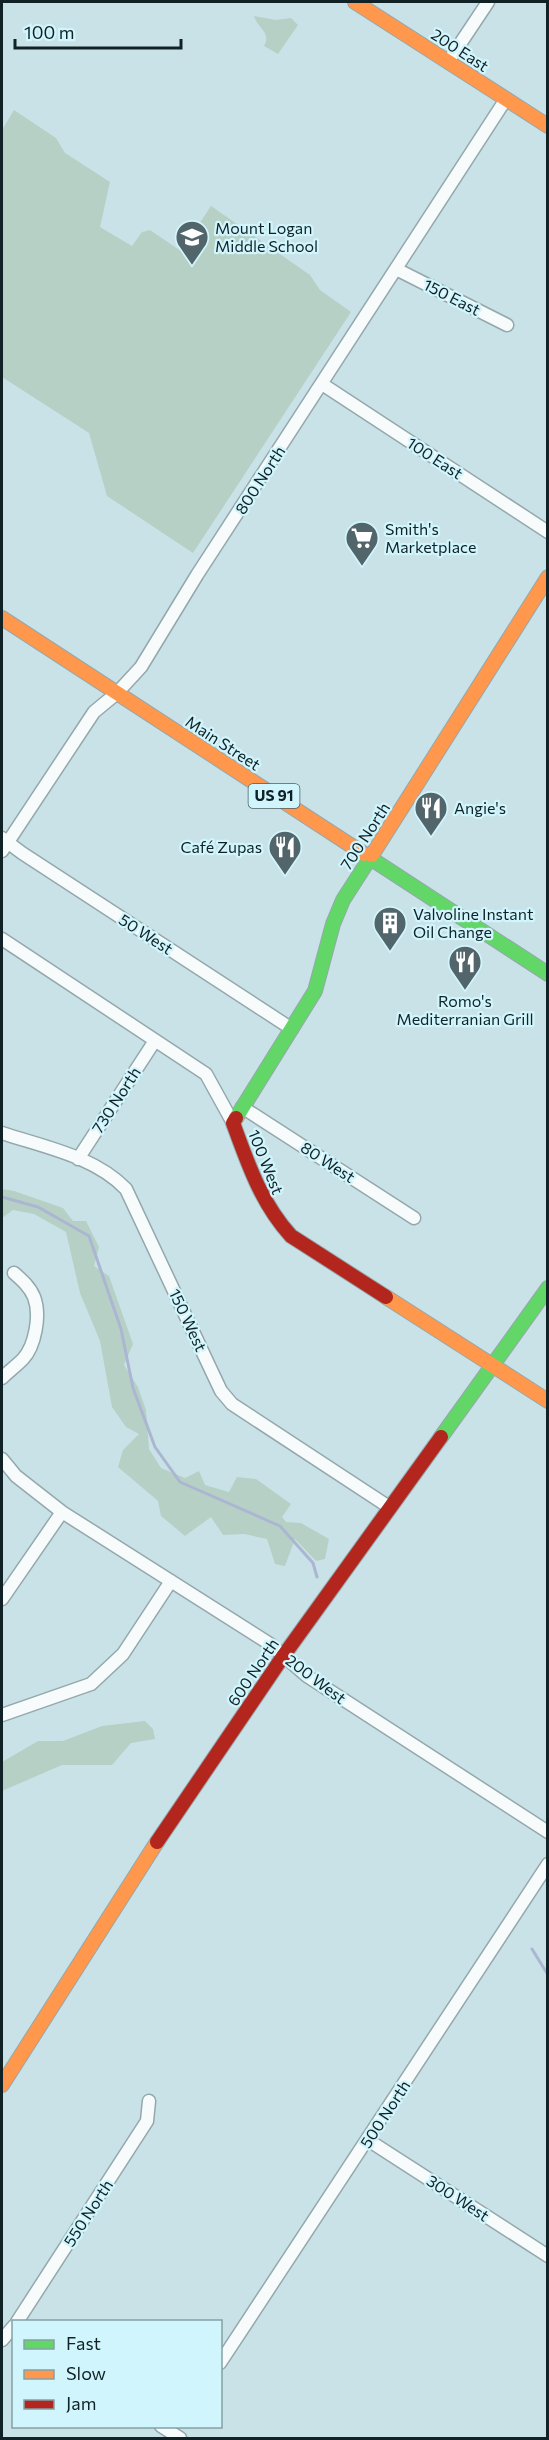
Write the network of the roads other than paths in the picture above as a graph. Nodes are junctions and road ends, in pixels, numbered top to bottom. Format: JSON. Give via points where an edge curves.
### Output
{"nodes":[{"id":1,"x":355,"y":2,"type":"edge"},
{"id":2,"x":488,"y":2,"type":"edge"},
{"id":3,"x":448,"y":62,"type":"junction"},
{"id":4,"x":507,"y":99,"type":"junction"},
{"id":5,"x":548,"y":126,"type":"edge"},
{"id":6,"x":396,"y":269,"type":"junction"},
{"id":7,"x":507,"y":325,"type":"dead end"},
{"id":8,"x":322,"y":384,"type":"junction"},
{"id":9,"x":548,"y":532,"type":"edge"},
{"id":10,"x":548,"y":577,"type":"edge"},
{"id":11,"x":2,"y":618,"type":"edge"},
{"id":12,"x":117,"y":693,"type":"junction"},
{"id":13,"x":4,"y":843,"type":"edge"},
{"id":14,"x":371,"y":858,"type":"junction"},
{"id":15,"x":2,"y":939,"type":"edge"},
{"id":16,"x":548,"y":974,"type":"edge"},
{"id":17,"x":292,"y":1029,"type":"junction"},
{"id":18,"x":154,"y":1042,"type":"junction"},
{"id":19,"x":242,"y":1107,"type":"junction"},
{"id":20,"x":233,"y":1123,"type":"junction"},
{"id":21,"x":2,"y":1133,"type":"edge"},
{"id":22,"x":78,"y":1159,"type":"junction"},
{"id":23,"x":414,"y":1218,"type":"dead end"},
{"id":24,"x":14,"y":1273,"type":"dead end"},
{"id":25,"x":548,"y":1288,"type":"edge"},
{"id":26,"x":494,"y":1365,"type":"junction"},
{"id":27,"x":2,"y":1378,"type":"edge"},
{"id":28,"x":548,"y":1401,"type":"edge"},
{"id":29,"x":2,"y":1459,"type":"edge"},
{"id":30,"x":389,"y":1507,"type":"junction"},
{"id":31,"x":62,"y":1512,"type":"junction"},
{"id":32,"x":171,"y":1581,"type":"junction"},
{"id":33,"x":2,"y":1599,"type":"edge"},
{"id":34,"x":284,"y":1655,"type":"junction"},
{"id":35,"x":2,"y":1715,"type":"edge"},
{"id":36,"x":548,"y":1832,"type":"edge"},
{"id":37,"x":548,"y":1864,"type":"edge"},
{"id":38,"x":2,"y":2085,"type":"edge"},
{"id":39,"x":149,"y":2101,"type":"dead end"},
{"id":40,"x":368,"y":2140,"type":"junction"},
{"id":41,"x":548,"y":2256,"type":"edge"},
{"id":42,"x":15,"y":2320,"type":"edge"},
{"id":43,"x":11,"y":2326,"type":"edge"},
{"id":44,"x":2,"y":2340,"type":"edge"},
{"id":45,"x":222,"y":2360,"type":"edge"}],
"edges":[{"from":1,"to":3,"type":"street","name":"200 East"},
{"from":2,"to":3,"type":"street"},
{"from":3,"to":4,"type":"street","name":"200 East"},
{"from":4,"to":5,"type":"street","name":"200 East"},
{"from":4,"to":6,"type":"street","name":"800 North"},
{"from":6,"to":7,"type":"street","name":"150 East"},
{"from":6,"to":8,"type":"street","name":"800 North"},
{"from":8,"to":9,"type":"street","name":"100 East"},
{"from":8,"to":12,"type":"street","name":"800 North","via":[[141,667]]},
{"from":10,"to":14,"type":"street","name":"700 North"},
{"from":11,"to":12,"type":"street","name":"Main Street","number":"US 91"},
{"from":12,"to":13,"type":"street","name":"800 North","via":[[94,712]]},
{"from":12,"to":14,"type":"street","name":"Main Street","number":"US 91"},
{"from":13,"to":17,"type":"street","name":"50 West"},
{"from":14,"to":16,"type":"street","name":"Main Street","number":"US 91"},
{"from":14,"to":17,"type":"street","name":"700 North","via":[[343,900],[315,991]]},
{"from":15,"to":18,"type":"street","name":"100 West"},
{"from":17,"to":19,"type":"street","name":"700 North"},
{"from":18,"to":20,"type":"street","name":"100 West","via":[[206,1074]]},
{"from":18,"to":22,"type":"street","name":"730 North"},
{"from":19,"to":20,"type":"street","name":"700 North"},
{"from":19,"to":23,"type":"street","name":"80 West"},
{"from":20,"to":26,"type":"street","name":"100 West","via":[[263,1201],[274,1220],[291,1236]]},
{"from":21,"to":22,"type":"street","name":"150 West"},
{"from":22,"to":30,"type":"street","name":"150 West","via":[[101,1168],[126,1189],[217,1382],[232,1404]]},
{"from":24,"to":27,"type":"street","via":[[35,1299],[37,1323],[24,1358]]},
{"from":25,"to":26,"type":"street","name":"600 North"},
{"from":26,"to":28,"type":"street","name":"100 West"},
{"from":26,"to":30,"type":"street","name":"600 North"},
{"from":29,"to":31,"type":"street","name":"200 West","via":[[16,1476]]},
{"from":30,"to":34,"type":"street","name":"600 North"},
{"from":31,"to":32,"type":"street","name":"200 West"},
{"from":31,"to":33,"type":"street"},
{"from":32,"to":34,"type":"street","name":"200 West"},
{"from":32,"to":35,"type":"street","via":[[123,1654],[91,1684]]},
{"from":34,"to":36,"type":"street","name":"200 West","via":[[307,1676]]},
{"from":34,"to":38,"type":"street","name":"600 North","via":[[167,1826]]},
{"from":37,"to":40,"type":"street","name":"500 North"},
{"from":39,"to":42,"type":"street","name":"550 North","via":[[147,2121]]},
{"from":40,"to":41,"type":"street","name":"300 West"},
{"from":40,"to":45,"type":"street","name":"500 North"},
{"from":43,"to":44,"type":"street","name":"550 North"}]}
